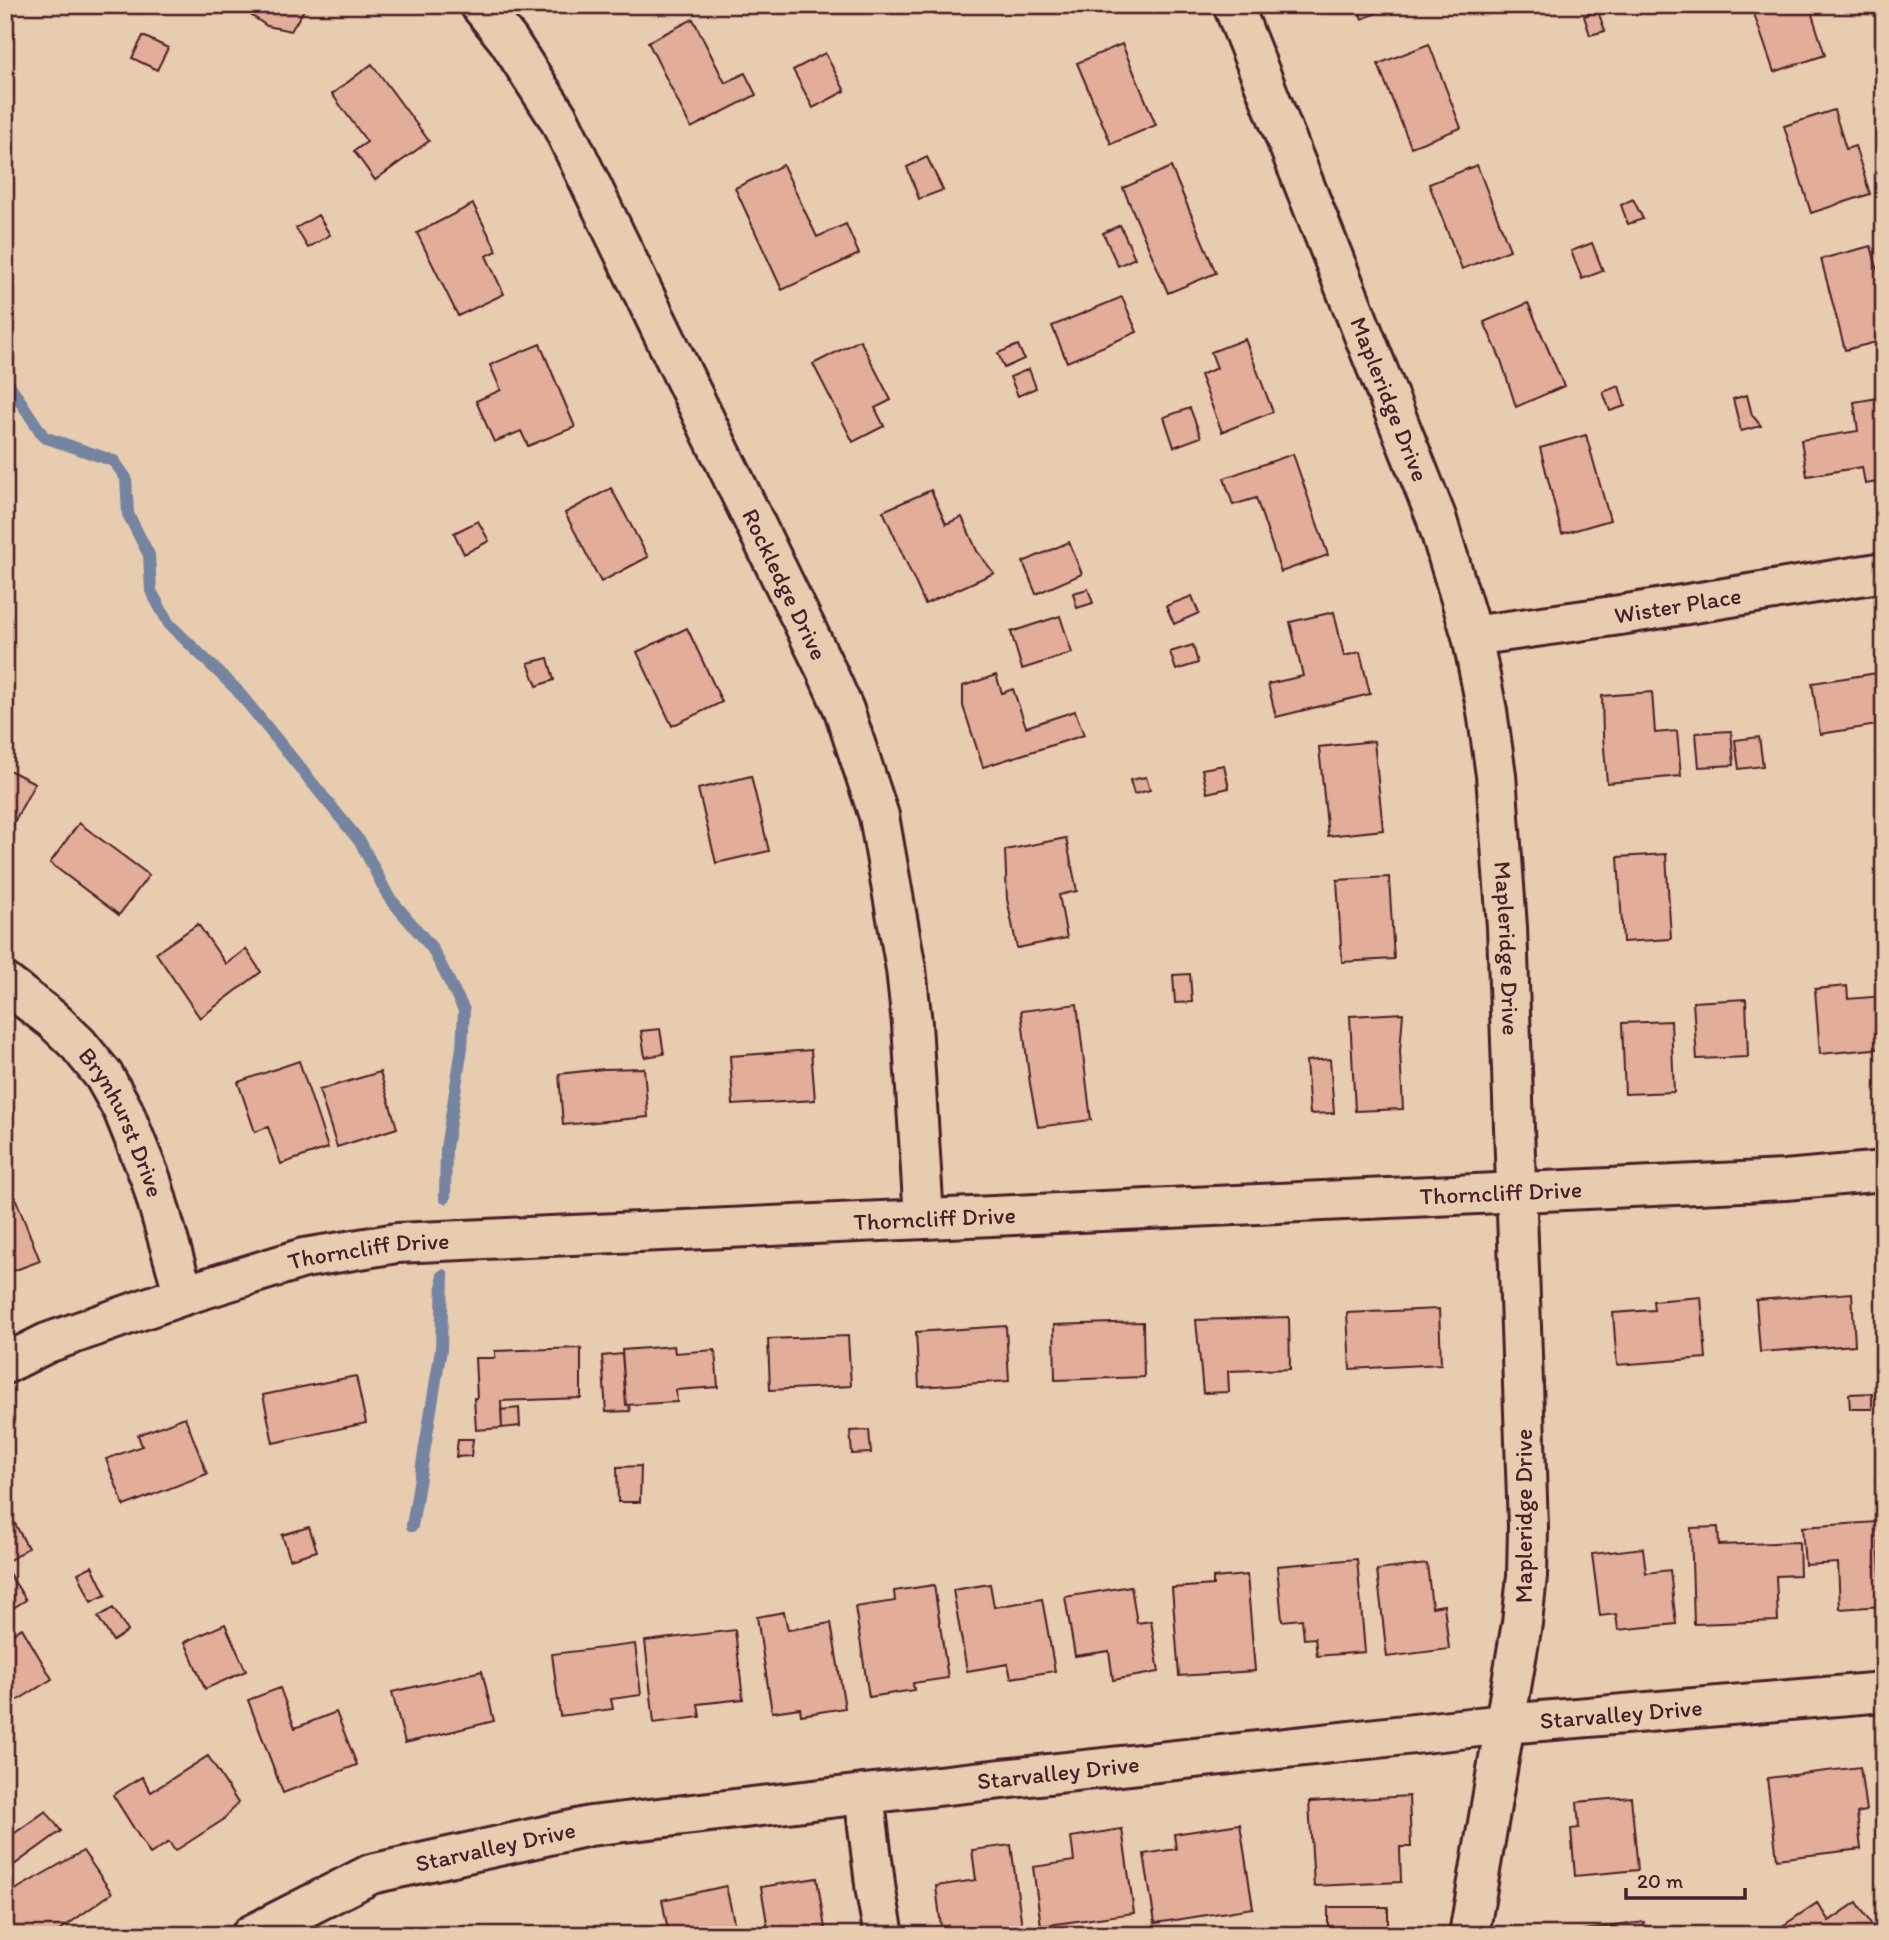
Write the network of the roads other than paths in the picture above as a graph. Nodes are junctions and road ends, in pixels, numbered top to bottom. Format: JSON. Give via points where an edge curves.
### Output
{"nodes":[{"id":1,"x":480,"y":5,"type":"edge"},
{"id":2,"x":1233,"y":5,"type":"edge"},
{"id":3,"x":1884,"y":572,"type":"edge"},
{"id":4,"x":1472,"y":636,"type":"junction"},
{"id":5,"x":5,"y":983,"type":"edge"},
{"id":6,"x":1884,"y":1171,"type":"edge"},
{"id":7,"x":1517,"y":1191,"type":"junction"},
{"id":8,"x":923,"y":1219,"type":"junction"},
{"id":9,"x":184,"y":1295,"type":"junction"},
{"id":10,"x":5,"y":1364,"type":"edge"},
{"id":11,"x":1884,"y":1692,"type":"edge"},
{"id":12,"x":1505,"y":1724,"type":"junction"},
{"id":13,"x":864,"y":1794,"type":"junction"},
{"id":14,"x":251,"y":1935,"type":"edge"},
{"id":15,"x":884,"y":1935,"type":"edge"},
{"id":16,"x":1469,"y":1935,"type":"edge"}],
"edges":[{"from":1,"to":8,"type":"street","name":"Rockledge Drive","via":[[559,119],[844,710],[879,816],[906,969]]},
{"from":2,"to":4,"type":"street","name":"Mapleridge Drive","via":[[1436,517]]},
{"from":3,"to":4,"type":"street","name":"Wister Place"},
{"from":4,"to":7,"type":"street","name":"Mapleridge Drive","via":[[1496,775]]},
{"from":5,"to":9,"type":"street","name":"Brynhurst Drive","via":[[53,1020],[104,1076],[151,1180]]},
{"from":6,"to":7,"type":"street","name":"Thorncliff Drive","via":[[1785,1180]]},
{"from":7,"to":8,"type":"street","name":"Thorncliff Drive"},
{"from":7,"to":12,"type":"street","name":"Mapleridge Drive","via":[[1527,1576]]},
{"from":8,"to":9,"type":"street","name":"Thorncliff Drive","via":[[397,1242],[304,1258]]},
{"from":9,"to":10,"type":"street","name":"Thorncliff Drive","via":[[47,1343]]},
{"from":11,"to":12,"type":"street","name":"Starvalley Drive"},
{"from":12,"to":13,"type":"street","name":"Starvalley Drive"},
{"from":12,"to":16,"type":"street","name":"Mapleridge Drive"},
{"from":13,"to":14,"type":"street","name":"Starvalley Drive","via":[[590,1826],[371,1874]]},
{"from":13,"to":15,"type":"street"}]}
